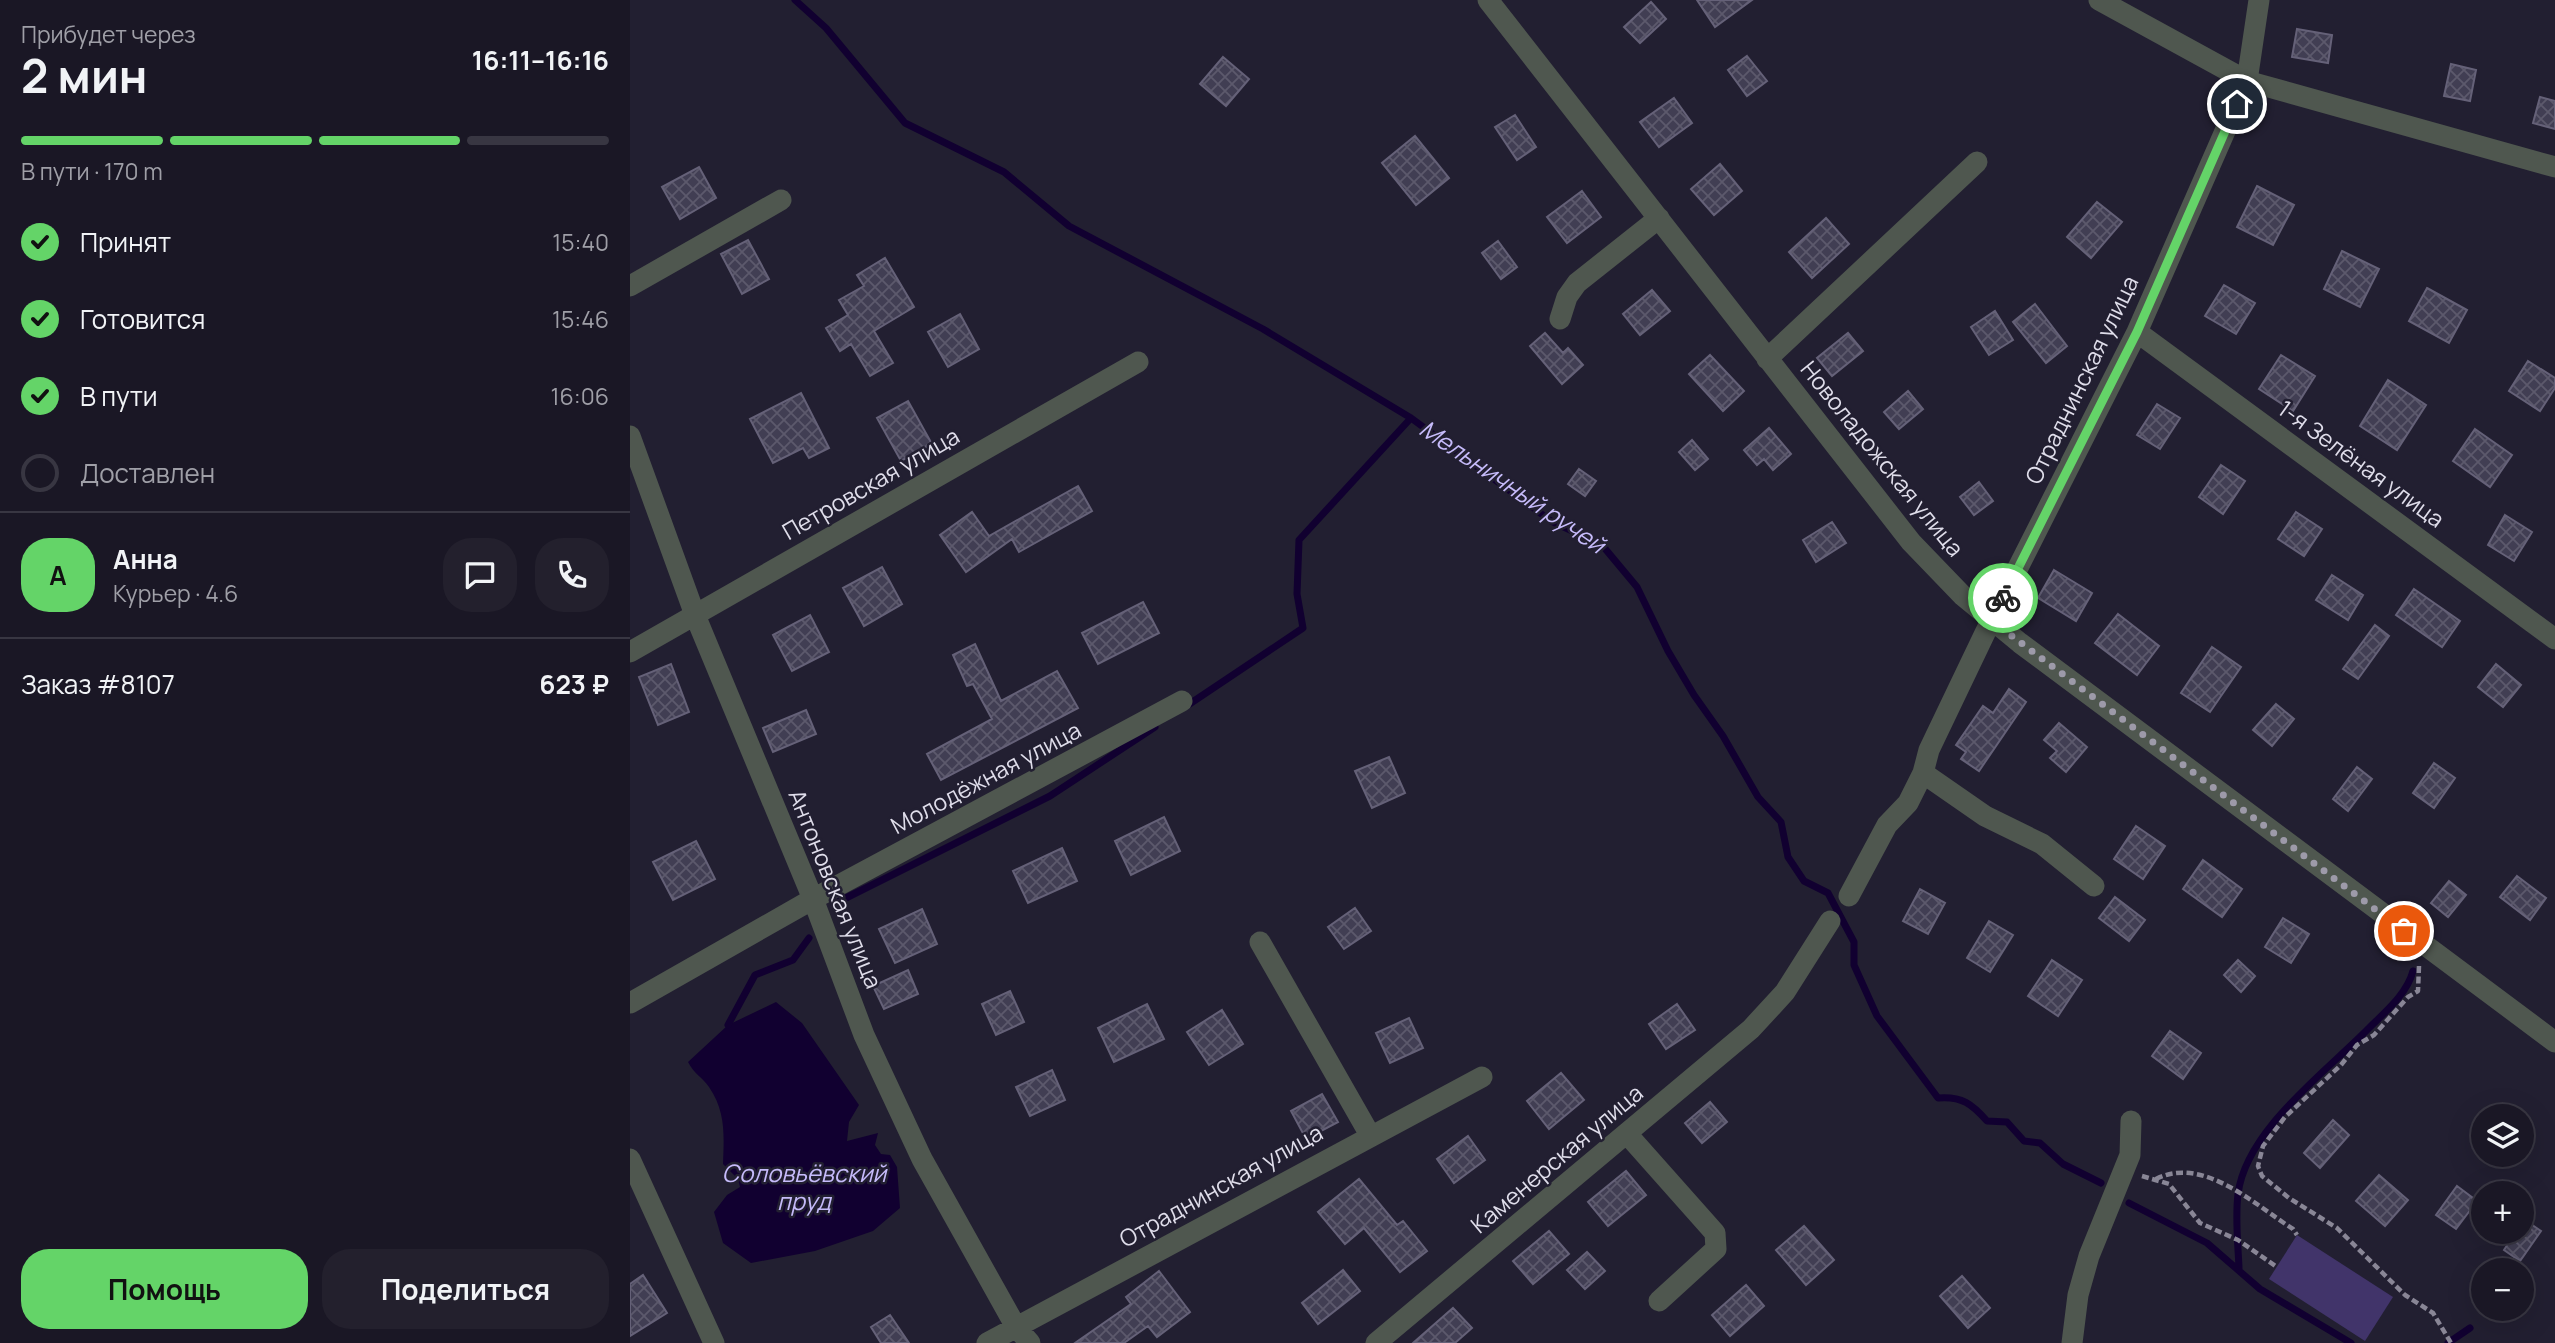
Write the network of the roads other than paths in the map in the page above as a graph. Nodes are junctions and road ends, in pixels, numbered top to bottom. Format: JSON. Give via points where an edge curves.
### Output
{"nodes":[{"id":1,"x":1488,"y":0,"type":"edge"},
{"id":2,"x":2099,"y":0,"type":"edge"},
{"id":3,"x":2259,"y":0,"type":"edge"},
{"id":4,"x":2247,"y":81,"type":"junction"},
{"id":5,"x":1978,"y":162,"type":"dead end"},
{"id":6,"x":2555,"y":167,"type":"edge"},
{"id":7,"x":781,"y":200,"type":"dead end"},
{"id":8,"x":1659,"y":218,"type":"junction"},
{"id":9,"x":630,"y":286,"type":"edge"},
{"id":10,"x":1560,"y":319,"type":"dead end"},
{"id":11,"x":2137,"y":332,"type":"junction"},
{"id":12,"x":1767,"y":359,"type":"junction"},
{"id":13,"x":1138,"y":362,"type":"dead end"},
{"id":14,"x":630,"y":436,"type":"edge"},
{"id":15,"x":695,"y":615,"type":"junction"},
{"id":16,"x":1992,"y":621,"type":"junction"},
{"id":17,"x":2555,"y":639,"type":"edge"},
{"id":18,"x":630,"y":652,"type":"edge"},
{"id":19,"x":1182,"y":701,"type":"dead end"},
{"id":20,"x":1923,"y":773,"type":"junction"},
{"id":21,"x":2094,"y":886,"type":"dead end"},
{"id":22,"x":1849,"y":896,"type":"dead end"},
{"id":23,"x":813,"y":899,"type":"junction"},
{"id":24,"x":1830,"y":921,"type":"dead end"},
{"id":25,"x":1260,"y":943,"type":"dead end"},
{"id":26,"x":630,"y":1003,"type":"edge"},
{"id":27,"x":2555,"y":1042,"type":"edge"},
{"id":28,"x":1482,"y":1077,"type":"dead end"},
{"id":29,"x":2131,"y":1121,"type":"dead end"},
{"id":30,"x":1370,"y":1135,"type":"junction"},
{"id":31,"x":1628,"y":1135,"type":"junction"},
{"id":32,"x":630,"y":1159,"type":"edge"},
{"id":33,"x":1659,"y":1301,"type":"dead end"},
{"id":34,"x":1023,"y":1335,"type":"edge"},
{"id":35,"x":714,"y":1343,"type":"edge"},
{"id":36,"x":987,"y":1343,"type":"edge"},
{"id":37,"x":1377,"y":1343,"type":"edge"},
{"id":38,"x":2072,"y":1343,"type":"edge"}],
"edges":[{"from":1,"to":8,"type":"street","name":"Новоладожская улица"},
{"from":2,"to":4,"type":"street"},
{"from":3,"to":4,"type":"street","name":"Отраднинская улица"},
{"from":4,"to":6,"type":"street"},
{"from":4,"to":11,"type":"street","name":"Отраднинская улица"},
{"from":5,"to":12,"type":"street"},
{"from":7,"to":9,"type":"street"},
{"from":8,"to":10,"type":"street","via":[[1577,283]]},
{"from":8,"to":12,"type":"street","name":"Новоладожская улица"},
{"from":11,"to":16,"type":"street","name":"Отраднинская улица"},
{"from":11,"to":17,"type":"street","name":"1-я Зелёная улица"},
{"from":12,"to":16,"type":"street","name":"Новоладожская улица","via":[[1911,542]]},
{"from":13,"to":15,"type":"street","name":"Петровская улица"},
{"from":14,"to":15,"type":"street","name":"Антоновская улица"},
{"from":15,"to":18,"type":"street","name":"Петровская улица"},
{"from":15,"to":23,"type":"street","name":"Антоновская улица"},
{"from":16,"to":20,"type":"street","name":"Отраднинская улица","via":[[1929,750]]},
{"from":16,"to":27,"type":"street","name":"Новоладожская улица"},
{"from":19,"to":23,"type":"street","name":"Молодёжная улица"},
{"from":20,"to":21,"type":"street","via":[[1985,816],[2042,844]]},
{"from":20,"to":22,"type":"street","name":"Отраднинская улица","via":[[1908,803],[1887,825]]},
{"from":23,"to":26,"type":"street","name":"Молодёжная улица"},
{"from":23,"to":34,"type":"street","name":"Антоновская улица","via":[[864,1035],[916,1146]]},
{"from":24,"to":31,"type":"street","name":"Каменерская улица","via":[[1785,992],[1751,1029]]},
{"from":25,"to":30,"type":"street"},
{"from":28,"to":30,"type":"street","name":"Отраднинская улица"},
{"from":29,"to":38,"type":"street","via":[[2130,1155],[2089,1256]]},
{"from":30,"to":34,"type":"street","name":"Отраднинская улица"},
{"from":31,"to":33,"type":"street","via":[[1715,1233],[1716,1249]]},
{"from":31,"to":37,"type":"street","name":"Каменерская улица"},
{"from":32,"to":35,"type":"street"},
{"from":34,"to":36,"type":"street","name":"Отраднинская улица"}]}
